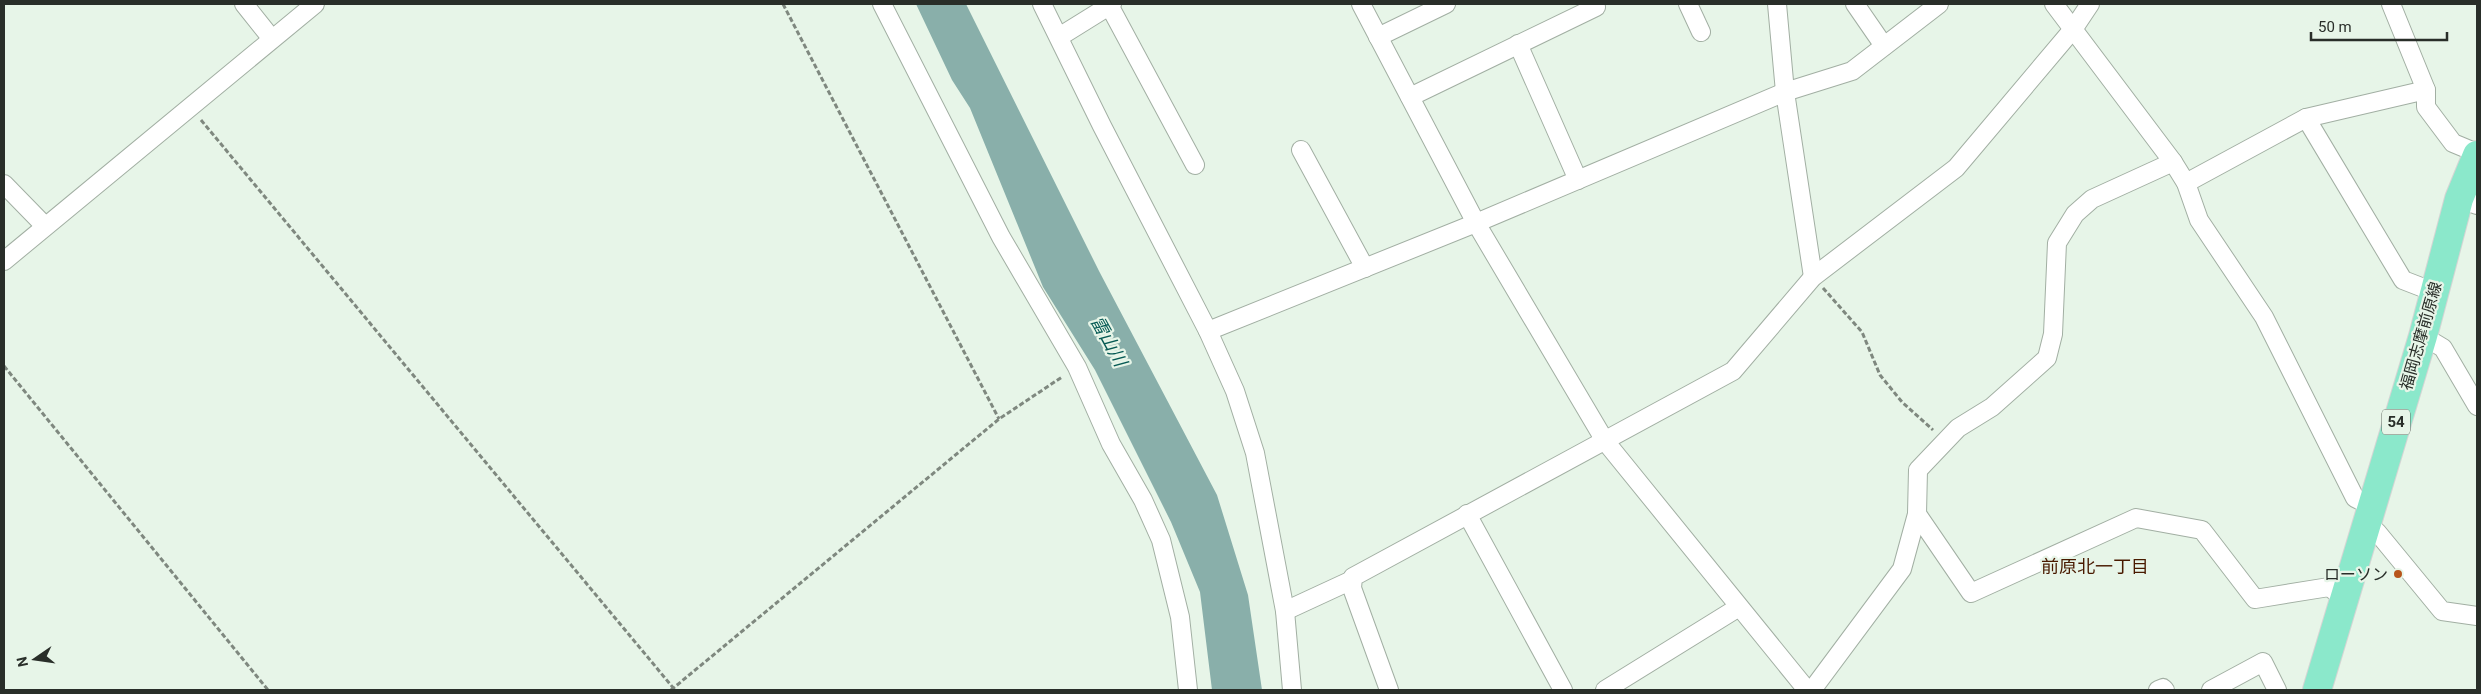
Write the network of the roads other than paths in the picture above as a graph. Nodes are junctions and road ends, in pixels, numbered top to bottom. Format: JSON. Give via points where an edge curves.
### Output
{"nodes":[{"id":1,"x":244,"y":4,"type":"edge"},
{"id":2,"x":315,"y":4,"type":"edge"},
{"id":3,"x":882,"y":4,"type":"edge"},
{"id":4,"x":1042,"y":4,"type":"edge"},
{"id":5,"x":1361,"y":4,"type":"edge"},
{"id":6,"x":1446,"y":4,"type":"edge"},
{"id":7,"x":1688,"y":4,"type":"edge"},
{"id":8,"x":1777,"y":4,"type":"edge"},
{"id":9,"x":1855,"y":4,"type":"edge"},
{"id":10,"x":1939,"y":4,"type":"edge"},
{"id":11,"x":2054,"y":4,"type":"edge"},
{"id":12,"x":2090,"y":4,"type":"edge"},
{"id":13,"x":2391,"y":4,"type":"edge"},
{"id":14,"x":1111,"y":5,"type":"edge"},
{"id":15,"x":1596,"y":7,"type":"dead end"},
{"id":16,"x":2074,"y":28,"type":"junction"},
{"id":17,"x":1701,"y":32,"type":"dead end"},
{"id":18,"x":1059,"y":37,"type":"junction"},
{"id":19,"x":1378,"y":37,"type":"junction"},
{"id":20,"x":272,"y":39,"type":"junction"},
{"id":21,"x":1518,"y":44,"type":"junction"},
{"id":22,"x":1884,"y":46,"type":"junction"},
{"id":23,"x":2426,"y":90,"type":"junction"},
{"id":24,"x":1784,"y":92,"type":"junction"},
{"id":25,"x":1410,"y":97,"type":"junction"},
{"id":26,"x":2306,"y":118,"type":"junction"},
{"id":27,"x":1302,"y":150,"type":"dead end"},
{"id":28,"x":2477,"y":154,"type":"edge"},
{"id":29,"x":2173,"y":162,"type":"junction"},
{"id":30,"x":1195,"y":165,"type":"dead end"},
{"id":31,"x":1578,"y":180,"type":"junction"},
{"id":32,"x":2186,"y":182,"type":"junction"},
{"id":33,"x":4,"y":184,"type":"edge"},
{"id":34,"x":2468,"y":202,"type":"edge"},
{"id":35,"x":1476,"y":223,"type":"junction"},
{"id":36,"x":44,"y":225,"type":"junction"},
{"id":37,"x":4,"y":261,"type":"edge"},
{"id":38,"x":1366,"y":268,"type":"junction"},
{"id":39,"x":1813,"y":277,"type":"junction"},
{"id":40,"x":2434,"y":292,"type":"junction"},
{"id":41,"x":1208,"y":331,"type":"junction"},
{"id":42,"x":2423,"y":336,"type":"junction"},
{"id":43,"x":2477,"y":406,"type":"edge"},
{"id":44,"x":1604,"y":441,"type":"junction"},
{"id":45,"x":1467,"y":514,"type":"junction"},
{"id":46,"x":1917,"y":514,"type":"junction"},
{"id":47,"x":2368,"y":517,"type":"junction"},
{"id":48,"x":1352,"y":580,"type":"junction"},
{"id":49,"x":2344,"y":598,"type":"junction"},
{"id":50,"x":1739,"y":607,"type":"junction"},
{"id":51,"x":1285,"y":611,"type":"junction"},
{"id":52,"x":2477,"y":616,"type":"edge"},
{"id":53,"x":1188,"y":690,"type":"edge"},
{"id":54,"x":1292,"y":690,"type":"edge"},
{"id":55,"x":1389,"y":690,"type":"edge"},
{"id":56,"x":1562,"y":690,"type":"edge"},
{"id":57,"x":1605,"y":690,"type":"edge"},
{"id":58,"x":1807,"y":690,"type":"edge"},
{"id":59,"x":1812,"y":690,"type":"edge"},
{"id":60,"x":2158,"y":690,"type":"edge"},
{"id":61,"x":2165,"y":690,"type":"edge"},
{"id":62,"x":2212,"y":690,"type":"edge"},
{"id":63,"x":2277,"y":690,"type":"edge"},
{"id":64,"x":2317,"y":690,"type":"edge"}],
"edges":[{"from":1,"to":20,"type":"street"},
{"from":2,"to":20,"type":"street"},
{"from":3,"to":53,"type":"street","via":[[1001,237],[1077,367],[1161,540],[1180,617]]},
{"from":4,"to":18,"type":"street"},
{"from":5,"to":19,"type":"street"},
{"from":6,"to":19,"type":"street"},
{"from":7,"to":17,"type":"street"},
{"from":8,"to":24,"type":"street"},
{"from":9,"to":22,"type":"street"},
{"from":10,"to":22,"type":"street"},
{"from":11,"to":16,"type":"street"},
{"from":12,"to":16,"type":"street"},
{"from":13,"to":23,"type":"street"},
{"from":14,"to":18,"type":"street"},
{"from":14,"to":30,"type":"street"},
{"from":15,"to":21,"type":"street"},
{"from":16,"to":29,"type":"street"},
{"from":16,"to":39,"type":"street","via":[[1956,168]]},
{"from":18,"to":41,"type":"street"},
{"from":19,"to":25,"type":"street"},
{"from":20,"to":36,"type":"street"},
{"from":21,"to":25,"type":"street"},
{"from":21,"to":31,"type":"street"},
{"from":22,"to":24,"type":"street","via":[[1852,71]]},
{"from":23,"to":26,"type":"street"},
{"from":23,"to":28,"type":"street","via":[[2426,107],[2453,143]]},
{"from":24,"to":31,"type":"street"},
{"from":24,"to":39,"type":"street"},
{"from":25,"to":35,"type":"street"},
{"from":26,"to":32,"type":"street"},
{"from":26,"to":40,"type":"street","via":[[2403,280]]},
{"from":27,"to":38,"type":"street"},
{"from":28,"to":34,"type":"main road","name":"福岡志摩前原線","number":"54"},
{"from":29,"to":32,"type":"street"},
{"from":29,"to":46,"type":"street","via":[[2092,199],[2075,214],[2057,243],[2054,334],[2047,358],[1992,407],[1958,428],[1918,470]]},
{"from":31,"to":35,"type":"street"},
{"from":32,"to":47,"type":"street","via":[[2199,220],[2264,317],[2354,498]]},
{"from":33,"to":36,"type":"street"},
{"from":34,"to":40,"type":"main road","name":"福岡志摩前原線","number":"54"},
{"from":35,"to":38,"type":"street"},
{"from":35,"to":44,"type":"street"},
{"from":36,"to":37,"type":"street"},
{"from":38,"to":41,"type":"street"},
{"from":39,"to":44,"type":"street","via":[[1734,371]]},
{"from":40,"to":42,"type":"main road","name":"福岡志摩前原線","number":"54"},
{"from":41,"to":51,"type":"street","via":[[1235,391],[1255,453]]},
{"from":42,"to":43,"type":"street","via":[[2443,348]]},
{"from":42,"to":47,"type":"main road","name":"福岡志摩前原線","number":"54"},
{"from":44,"to":45,"type":"street"},
{"from":44,"to":50,"type":"street"},
{"from":45,"to":48,"type":"street","via":[[1362,570]]},
{"from":45,"to":56,"type":"street"},
{"from":46,"to":49,"type":"street","via":[[1971,593],[2136,518],[2202,530],[2255,599],[2329,586]]},
{"from":46,"to":59,"type":"street","via":[[1902,570]]},
{"from":47,"to":49,"type":"main road","name":"福岡志摩前原線","number":"54"},
{"from":47,"to":52,"type":"street","via":[[2442,611]]},
{"from":48,"to":51,"type":"street"},
{"from":48,"to":55,"type":"street","via":[[1352,588]]},
{"from":49,"to":64,"type":"main road","name":"福岡志摩前原線","number":"54"},
{"from":50,"to":57,"type":"street"},
{"from":50,"to":58,"type":"street"},
{"from":51,"to":54,"type":"street"},
{"from":60,"to":61,"type":"street"},
{"from":62,"to":63,"type":"street","via":[[2262,662]]}]}
